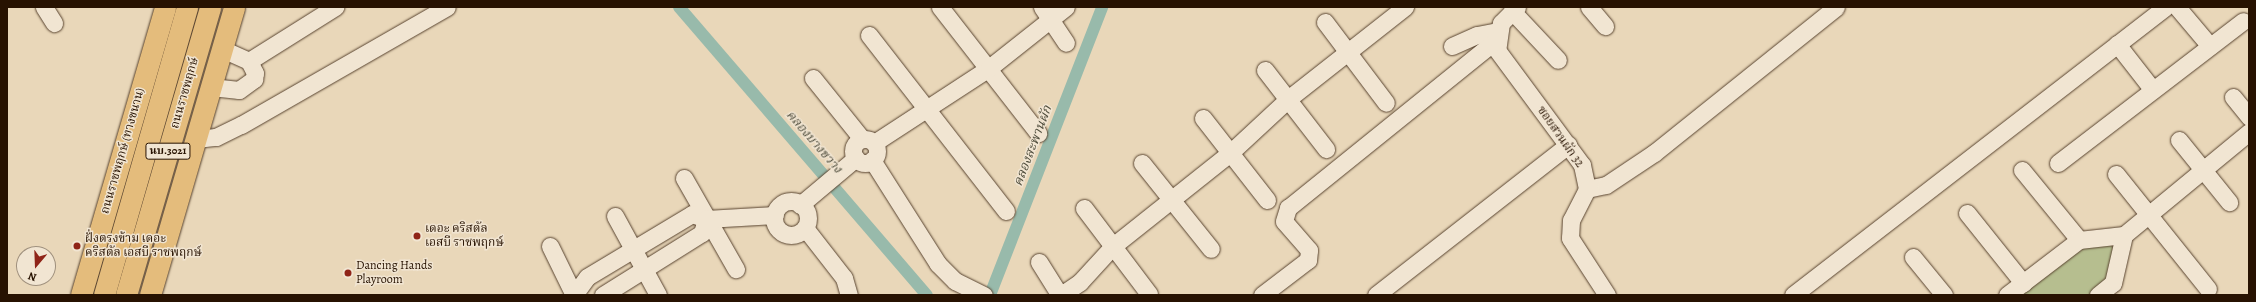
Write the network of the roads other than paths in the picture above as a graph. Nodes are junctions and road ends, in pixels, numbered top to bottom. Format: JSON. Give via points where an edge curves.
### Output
{"nodes":[{"id":1,"x":44,"y":7,"type":"edge"},
{"id":2,"x":165,"y":7,"type":"edge"},
{"id":3,"x":180,"y":7,"type":"edge"},
{"id":4,"x":187,"y":7,"type":"edge"},
{"id":5,"x":210,"y":7,"type":"edge"},
{"id":6,"x":234,"y":7,"type":"edge"},
{"id":7,"x":447,"y":7,"type":"edge"},
{"id":8,"x":940,"y":7,"type":"edge"},
{"id":9,"x":1066,"y":7,"type":"edge"},
{"id":10,"x":1404,"y":7,"type":"edge"},
{"id":11,"x":1589,"y":7,"type":"edge"},
{"id":12,"x":1836,"y":7,"type":"edge"},
{"id":13,"x":2165,"y":7,"type":"edge"},
{"id":14,"x":2177,"y":7,"type":"edge"},
{"id":15,"x":327,"y":9,"type":"edge"},
{"id":16,"x":1515,"y":9,"type":"edge"},
{"id":17,"x":1046,"y":13,"type":"edge"},
{"id":18,"x":2243,"y":21,"type":"dead end"},
{"id":19,"x":1325,"y":22,"type":"dead end"},
{"id":20,"x":54,"y":23,"type":"dead end"},
{"id":21,"x":1605,"y":26,"type":"dead end"},
{"id":22,"x":869,"y":35,"type":"dead end"},
{"id":23,"x":1497,"y":36,"type":"junction"},
{"id":24,"x":178,"y":40,"type":"junction"},
{"id":25,"x":1066,"y":43,"type":"dead end"},
{"id":26,"x":2117,"y":44,"type":"junction"},
{"id":27,"x":1452,"y":46,"type":"dead end"},
{"id":28,"x":2210,"y":46,"type":"junction"},
{"id":29,"x":222,"y":49,"type":"junction"},
{"id":30,"x":1348,"y":52,"type":"junction"},
{"id":31,"x":1558,"y":60,"type":"dead end"},
{"id":32,"x":249,"y":61,"type":"junction"},
{"id":33,"x":989,"y":68,"type":"junction"},
{"id":34,"x":1265,"y":70,"type":"dead end"},
{"id":35,"x":813,"y":78,"type":"dead end"},
{"id":36,"x":211,"y":87,"type":"junction"},
{"id":37,"x":2153,"y":90,"type":"junction"},
{"id":38,"x":2233,"y":97,"type":"dead end"},
{"id":39,"x":1288,"y":99,"type":"junction"},
{"id":40,"x":1386,"y":103,"type":"dead end"},
{"id":41,"x":930,"y":110,"type":"junction"},
{"id":42,"x":2249,"y":117,"type":"edge"},
{"id":43,"x":1203,"y":118,"type":"dead end"},
{"id":44,"x":2249,"y":132,"type":"edge"},
{"id":45,"x":1038,"y":134,"type":"dead end"},
{"id":46,"x":196,"y":139,"type":"junction"},
{"id":47,"x":2179,"y":140,"type":"dead end"},
{"id":48,"x":868,"y":141,"type":"junction"},
{"id":49,"x":1568,"y":145,"type":"junction"},
{"id":50,"x":1326,"y":149,"type":"dead end"},
{"id":51,"x":1231,"y":152,"type":"junction"},
{"id":52,"x":856,"y":158,"type":"junction"},
{"id":53,"x":872,"y":160,"type":"junction"},
{"id":54,"x":1142,"y":163,"type":"dead end"},
{"id":55,"x":2058,"y":163,"type":"dead end"},
{"id":56,"x":2022,"y":170,"type":"dead end"},
{"id":57,"x":2203,"y":170,"type":"junction"},
{"id":58,"x":2116,"y":174,"type":"dead end"},
{"id":59,"x":684,"y":178,"type":"dead end"},
{"id":60,"x":1587,"y":189,"type":"junction"},
{"id":61,"x":1171,"y":197,"type":"junction"},
{"id":62,"x":1267,"y":200,"type":"dead end"},
{"id":63,"x":2229,"y":202,"type":"dead end"},
{"id":64,"x":800,"y":205,"type":"junction"},
{"id":65,"x":1084,"y":208,"type":"dead end"},
{"id":66,"x":1006,"y":211,"type":"dead end"},
{"id":67,"x":1968,"y":213,"type":"dead end"},
{"id":68,"x":2148,"y":214,"type":"junction"},
{"id":69,"x":775,"y":215,"type":"junction"},
{"id":70,"x":615,"y":216,"type":"dead end"},
{"id":71,"x":708,"y":219,"type":"junction"},
{"id":72,"x":805,"y":228,"type":"junction"},
{"id":73,"x":2124,"y":235,"type":"junction"},
{"id":74,"x":2079,"y":240,"type":"junction"},
{"id":75,"x":550,"y":246,"type":"dead end"},
{"id":76,"x":1113,"y":246,"type":"junction"},
{"id":77,"x":1211,"y":248,"type":"dead end"},
{"id":78,"x":630,"y":249,"type":"junction"},
{"id":79,"x":1913,"y":257,"type":"dead end"},
{"id":80,"x":1039,"y":262,"type":"dead end"},
{"id":81,"x":642,"y":269,"type":"junction"},
{"id":82,"x":736,"y":269,"type":"dead end"},
{"id":83,"x":2023,"y":283,"type":"junction"},
{"id":84,"x":2118,"y":289,"type":"edge"},
{"id":85,"x":2208,"y":289,"type":"dead end"},
{"id":86,"x":981,"y":294,"type":"edge"},
{"id":87,"x":1149,"y":294,"type":"edge"},
{"id":88,"x":81,"y":295,"type":"edge"},
{"id":89,"x":104,"y":295,"type":"edge"},
{"id":90,"x":126,"y":295,"type":"edge"},
{"id":91,"x":150,"y":295,"type":"edge"},
{"id":92,"x":574,"y":295,"type":"edge"},
{"id":93,"x":603,"y":295,"type":"edge"},
{"id":94,"x":658,"y":295,"type":"edge"},
{"id":95,"x":849,"y":295,"type":"edge"},
{"id":96,"x":1060,"y":295,"type":"edge"},
{"id":97,"x":1262,"y":295,"type":"edge"},
{"id":98,"x":1376,"y":295,"type":"edge"},
{"id":99,"x":1607,"y":295,"type":"edge"},
{"id":100,"x":1793,"y":295,"type":"edge"},
{"id":101,"x":1944,"y":295,"type":"edge"},
{"id":102,"x":2007,"y":295,"type":"edge"},
{"id":103,"x":2098,"y":295,"type":"edge"}],
"edges":[{"from":1,"to":20,"type":"street"},
{"from":2,"to":88,"type":"main road","name":"ถนนราชพฤกษ์ (ทางขนาน)"},
{"from":3,"to":24,"type":"main road"},
{"from":4,"to":24,"type":"main road","name":"ถนนราชพฤกษ์","number":"นบ.3021"},
{"from":5,"to":90,"type":"main road","name":"ถนนราชพฤกษ์","number":"นบ.3021"},
{"from":6,"to":29,"type":"main road","number":"นบ.3021"},
{"from":7,"to":46,"type":"street","via":[[241,125],[216,137]]},
{"from":8,"to":33,"type":"street"},
{"from":9,"to":17,"type":"street"},
{"from":10,"to":30,"type":"street"},
{"from":11,"to":21,"type":"street"},
{"from":12,"to":60,"type":"street","via":[[1654,152],[1606,185]]},
{"from":13,"to":26,"type":"street"},
{"from":14,"to":28,"type":"street"},
{"from":15,"to":32,"type":"street"},
{"from":16,"to":23,"type":"street"},
{"from":16,"to":31,"type":"street"},
{"from":17,"to":25,"type":"street"},
{"from":17,"to":33,"type":"street"},
{"from":18,"to":28,"type":"street"},
{"from":19,"to":30,"type":"street"},
{"from":22,"to":41,"type":"street"},
{"from":23,"to":27,"type":"street","via":[[1477,35]]},
{"from":23,"to":49,"type":"street","name":"ซอยสวนผัก 32","via":[[1503,60]]},
{"from":23,"to":97,"type":"street","via":[[1288,208],[1284,221],[1309,250],[1308,260]]},
{"from":24,"to":89,"type":"main road","name":"ถนนราชพฤกษ์","number":"นบ.3021"},
{"from":26,"to":37,"type":"street"},
{"from":26,"to":100,"type":"street"},
{"from":28,"to":37,"type":"street"},
{"from":29,"to":32,"type":"street"},
{"from":29,"to":36,"type":"main road","number":"นบ.3021"},
{"from":30,"to":39,"type":"street"},
{"from":30,"to":40,"type":"street"},
{"from":32,"to":36,"type":"street","via":[[255,73],[251,84],[232,91]]},
{"from":33,"to":41,"type":"street"},
{"from":33,"to":45,"type":"street"},
{"from":34,"to":39,"type":"street"},
{"from":35,"to":48,"type":"street"},
{"from":36,"to":46,"type":"main road","number":"นบ.3021"},
{"from":37,"to":55,"type":"street"},
{"from":38,"to":42,"type":"street"},
{"from":39,"to":50,"type":"street"},
{"from":39,"to":51,"type":"street"},
{"from":41,"to":48,"type":"street"},
{"from":41,"to":66,"type":"street"},
{"from":43,"to":51,"type":"street"},
{"from":44,"to":57,"type":"street"},
{"from":46,"to":91,"type":"main road","number":"นบ.3021"},
{"from":47,"to":57,"type":"street"},
{"from":48,"to":52,"type":"street","via":[[854,145]]},
{"from":48,"to":53,"type":"street","via":[[877,152]]},
{"from":49,"to":60,"type":"street","name":"ซอยสวนผัก 32","via":[[1582,165]]},
{"from":49,"to":98,"type":"street"},
{"from":51,"to":61,"type":"street"},
{"from":51,"to":62,"type":"street"},
{"from":52,"to":53,"type":"street","via":[[864,163]]},
{"from":52,"to":64,"type":"street"},
{"from":53,"to":86,"type":"street","via":[[938,264],[955,281]]},
{"from":54,"to":61,"type":"street"},
{"from":56,"to":74,"type":"street"},
{"from":57,"to":63,"type":"street"},
{"from":57,"to":68,"type":"street"},
{"from":58,"to":68,"type":"street"},
{"from":59,"to":71,"type":"street"},
{"from":60,"to":99,"type":"street","via":[[1571,220],[1570,238]]},
{"from":61,"to":76,"type":"street"},
{"from":61,"to":77,"type":"street"},
{"from":64,"to":69,"type":"street","via":[[785,203]]},
{"from":64,"to":72,"type":"street","via":[[807,213]]},
{"from":65,"to":76,"type":"street"},
{"from":67,"to":83,"type":"street"},
{"from":68,"to":73,"type":"street"},
{"from":68,"to":85,"type":"street"},
{"from":69,"to":71,"type":"street"},
{"from":69,"to":72,"type":"street","via":[[776,226],[785,234],[796,234]]},
{"from":70,"to":78,"type":"street"},
{"from":71,"to":78,"type":"street","via":[[692,214]]},
{"from":71,"to":81,"type":"street","via":[[702,232]]},
{"from":71,"to":82,"type":"street"},
{"from":72,"to":95,"type":"street","via":[[844,278]]},
{"from":73,"to":74,"type":"street"},
{"from":73,"to":84,"type":"street"},
{"from":74,"to":83,"type":"street"},
{"from":75,"to":92,"type":"street"},
{"from":76,"to":87,"type":"street"},
{"from":76,"to":96,"type":"street","via":[[1080,282]]},
{"from":78,"to":81,"type":"street"},
{"from":78,"to":92,"type":"street","via":[[587,277]]},
{"from":79,"to":101,"type":"street"},
{"from":80,"to":96,"type":"street"},
{"from":81,"to":93,"type":"street"},
{"from":81,"to":94,"type":"street"},
{"from":83,"to":102,"type":"street"},
{"from":84,"to":103,"type":"street"}]}
